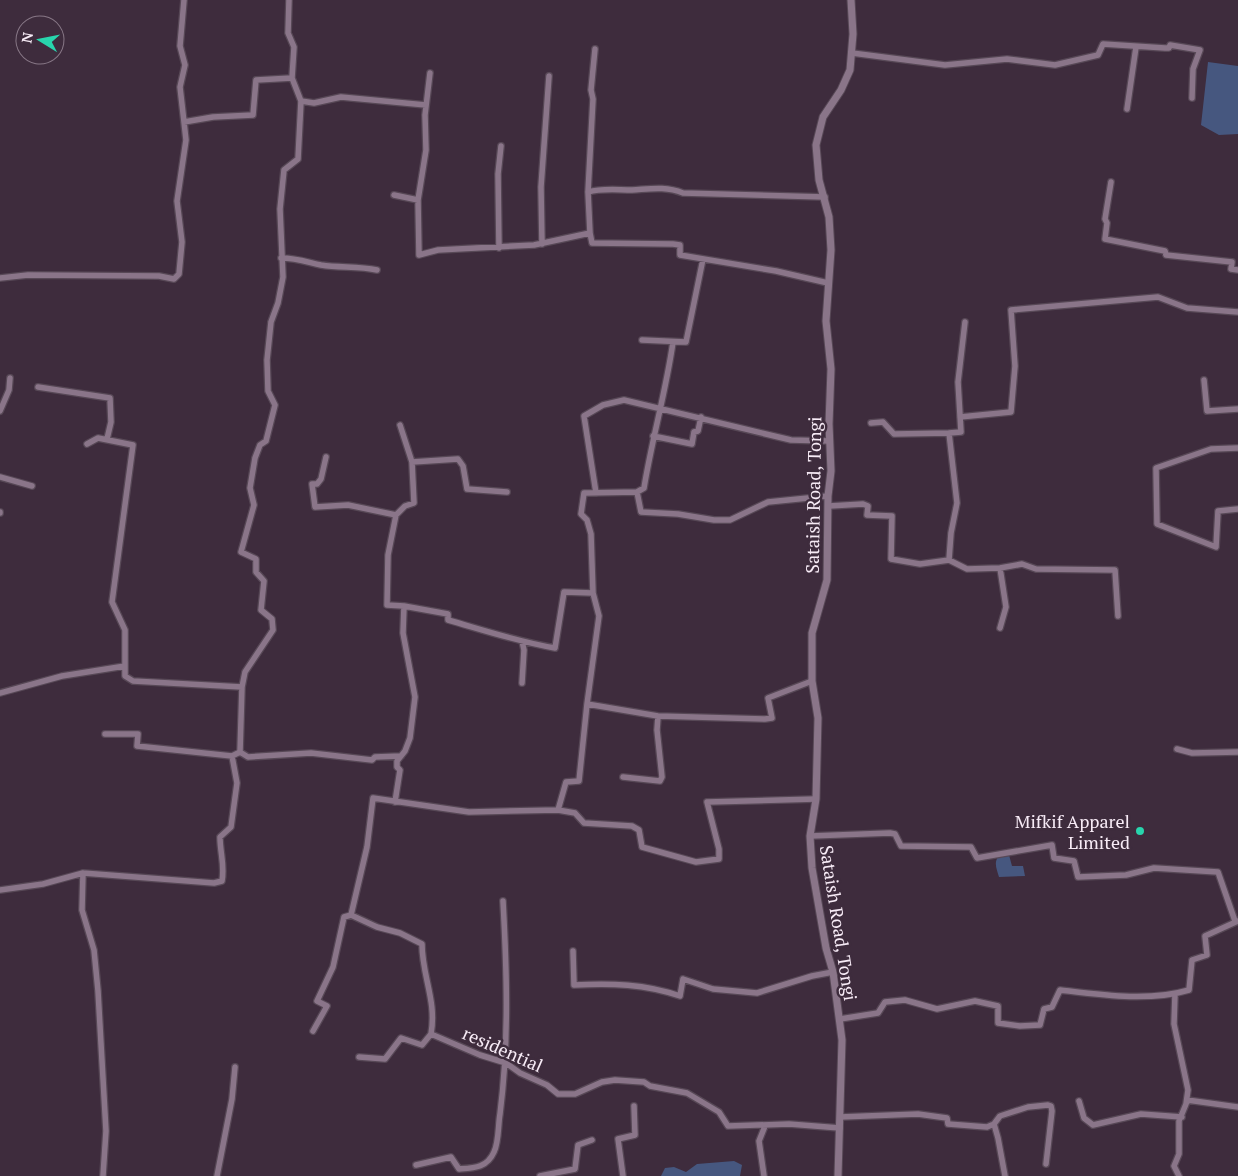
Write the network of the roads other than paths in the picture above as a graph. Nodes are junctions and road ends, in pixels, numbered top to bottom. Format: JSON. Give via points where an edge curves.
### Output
{"nodes":[{"id":1,"x":184,"y":0,"type":"edge"},
{"id":2,"x":289,"y":0,"type":"edge"},
{"id":3,"x":851,"y":0,"type":"edge"},
{"id":4,"x":1136,"y":47,"type":"junction"},
{"id":5,"x":595,"y":49,"type":"dead end"},
{"id":6,"x":852,"y":53,"type":"junction"},
{"id":7,"x":430,"y":73,"type":"dead end"},
{"id":8,"x":549,"y":76,"type":"dead end"},
{"id":9,"x":292,"y":78,"type":"junction"},
{"id":10,"x":1192,"y":98,"type":"dead end"},
{"id":11,"x":301,"y":101,"type":"junction"},
{"id":12,"x":426,"y":105,"type":"junction"},
{"id":13,"x":1127,"y":109,"type":"dead end"},
{"id":14,"x":184,"y":122,"type":"junction"},
{"id":15,"x":501,"y":146,"type":"dead end"},
{"id":16,"x":1111,"y":182,"type":"dead end"},
{"id":17,"x":588,"y":192,"type":"junction"},
{"id":18,"x":394,"y":195,"type":"dead end"},
{"id":19,"x":825,"y":197,"type":"junction"},
{"id":20,"x":418,"y":200,"type":"junction"},
{"id":21,"x":590,"y":233,"type":"junction"},
{"id":22,"x":542,"y":244,"type":"junction"},
{"id":23,"x":499,"y":248,"type":"junction"},
{"id":24,"x":281,"y":258,"type":"junction"},
{"id":25,"x":703,"y":259,"type":"junction"},
{"id":26,"x":377,"y":270,"type":"dead end"},
{"id":27,"x":1238,"y":270,"type":"edge"},
{"id":28,"x":0,"y":278,"type":"edge"},
{"id":29,"x":828,"y":283,"type":"junction"},
{"id":30,"x":1238,"y":312,"type":"edge"},
{"id":31,"x":965,"y":322,"type":"dead end"},
{"id":32,"x":642,"y":340,"type":"dead end"},
{"id":33,"x":673,"y":342,"type":"junction"},
{"id":34,"x":10,"y":378,"type":"dead end"},
{"id":35,"x":1204,"y":380,"type":"dead end"},
{"id":36,"x":38,"y":387,"type":"dead end"},
{"id":37,"x":660,"y":408,"type":"junction"},
{"id":38,"x":1238,"y":409,"type":"edge"},
{"id":39,"x":0,"y":411,"type":"edge"},
{"id":40,"x":960,"y":417,"type":"junction"},
{"id":41,"x":700,"y":418,"type":"junction"},
{"id":42,"x":871,"y":423,"type":"dead end"},
{"id":43,"x":400,"y":425,"type":"dead end"},
{"id":44,"x":949,"y":433,"type":"junction"},
{"id":45,"x":653,"y":436,"type":"junction"},
{"id":46,"x":107,"y":439,"type":"junction"},
{"id":47,"x":829,"y":441,"type":"junction"},
{"id":48,"x":86,"y":444,"type":"dead end"},
{"id":49,"x":1238,"y":448,"type":"edge"},
{"id":50,"x":326,"y":458,"type":"dead end"},
{"id":51,"x":412,"y":462,"type":"junction"},
{"id":52,"x":0,"y":477,"type":"edge"},
{"id":53,"x":32,"y":486,"type":"dead end"},
{"id":54,"x":507,"y":492,"type":"dead end"},
{"id":55,"x":638,"y":492,"type":"junction"},
{"id":56,"x":596,"y":493,"type":"junction"},
{"id":57,"x":828,"y":496,"type":"junction"},
{"id":58,"x":829,"y":506,"type":"junction"},
{"id":59,"x":1238,"y":509,"type":"edge"},
{"id":60,"x":396,"y":515,"type":"junction"},
{"id":61,"x":949,"y":560,"type":"junction"},
{"id":62,"x":1000,"y":568,"type":"junction"},
{"id":63,"x":593,"y":593,"type":"junction"},
{"id":64,"x":404,"y":606,"type":"junction"},
{"id":65,"x":1118,"y":616,"type":"dead end"},
{"id":66,"x":1000,"y":628,"type":"dead end"},
{"id":67,"x":522,"y":641,"type":"junction"},
{"id":68,"x":125,"y":666,"type":"junction"},
{"id":69,"x":812,"y":681,"type":"junction"},
{"id":70,"x":522,"y":683,"type":"dead end"},
{"id":71,"x":242,"y":687,"type":"junction"},
{"id":72,"x":0,"y":693,"type":"edge"},
{"id":73,"x":588,"y":704,"type":"junction"},
{"id":74,"x":658,"y":716,"type":"junction"},
{"id":75,"x":105,"y":734,"type":"dead end"},
{"id":76,"x":1178,"y":749,"type":"dead end"},
{"id":77,"x":240,"y":752,"type":"junction"},
{"id":78,"x":1238,"y":752,"type":"edge"},
{"id":79,"x":232,"y":756,"type":"junction"},
{"id":80,"x":400,"y":756,"type":"junction"},
{"id":81,"x":623,"y":777,"type":"dead end"},
{"id":82,"x":816,"y":799,"type":"junction"},
{"id":83,"x":394,"y":802,"type":"junction"},
{"id":84,"x":558,"y":810,"type":"junction"},
{"id":85,"x":810,"y":836,"type":"junction"},
{"id":86,"x":83,"y":873,"type":"junction"},
{"id":87,"x":0,"y":890,"type":"edge"},
{"id":88,"x":503,"y":901,"type":"dead end"},
{"id":89,"x":351,"y":915,"type":"junction"},
{"id":90,"x":1237,"y":921,"type":"edge"},
{"id":91,"x":573,"y":951,"type":"dead end"},
{"id":92,"x":833,"y":972,"type":"junction"},
{"id":93,"x":1175,"y":994,"type":"junction"},
{"id":94,"x":840,"y":1019,"type":"junction"},
{"id":95,"x":312,"y":1031,"type":"dead end"},
{"id":96,"x":431,"y":1034,"type":"junction"},
{"id":97,"x":359,"y":1057,"type":"dead end"},
{"id":98,"x":506,"y":1063,"type":"junction"},
{"id":99,"x":235,"y":1067,"type":"dead end"},
{"id":100,"x":1079,"y":1100,"type":"dead end"},
{"id":101,"x":1186,"y":1104,"type":"junction"},
{"id":102,"x":634,"y":1106,"type":"dead end"},
{"id":103,"x":1238,"y":1106,"type":"edge"},
{"id":104,"x":840,"y":1117,"type":"junction"},
{"id":105,"x":1182,"y":1118,"type":"junction"},
{"id":106,"x":994,"y":1124,"type":"junction"},
{"id":107,"x":765,"y":1126,"type":"junction"},
{"id":108,"x":840,"y":1128,"type":"junction"},
{"id":109,"x":592,"y":1140,"type":"dead end"},
{"id":110,"x":1046,"y":1164,"type":"dead end"},
{"id":111,"x":416,"y":1165,"type":"dead end"},
{"id":112,"x":103,"y":1176,"type":"edge"},
{"id":113,"x":217,"y":1176,"type":"edge"},
{"id":114,"x":540,"y":1176,"type":"edge"},
{"id":115,"x":623,"y":1176,"type":"edge"},
{"id":116,"x":764,"y":1176,"type":"edge"},
{"id":117,"x":838,"y":1176,"type":"edge"},
{"id":118,"x":1005,"y":1176,"type":"edge"},
{"id":119,"x":1179,"y":1176,"type":"edge"}],
"edges":[{"from":1,"to":14,"type":"street","via":[[180,46],[185,65],[180,87]]},
{"from":2,"to":9,"type":"street","via":[[288,33],[294,46]]},
{"from":3,"to":6,"type":"street","name":"Sataish Road, Tongi"},
{"from":4,"to":6,"type":"street","via":[[1102,44],[1098,55],[1055,65],[1007,59],[945,65]]},
{"from":4,"to":10,"type":"street","via":[[1169,48],[1170,45],[1200,50],[1193,69]]},
{"from":4,"to":13,"type":"street"},
{"from":5,"to":17,"type":"street"},
{"from":6,"to":19,"type":"street","name":"Sataish Road, Tongi","via":[[847,80],[824,117],[816,145],[819,180]]},
{"from":7,"to":12,"type":"street"},
{"from":8,"to":22,"type":"street","via":[[541,187]]},
{"from":9,"to":11,"type":"street"},
{"from":9,"to":14,"type":"street","via":[[256,80],[253,115],[228,115]]},
{"from":11,"to":12,"type":"street","via":[[314,104],[341,97]]},
{"from":11,"to":24,"type":"street","via":[[298,159],[284,170]]},
{"from":12,"to":20,"type":"street","via":[[426,150]]},
{"from":14,"to":28,"type":"street","via":[[186,140],[176,201],[182,242],[179,274],[174,279],[159,276]]},
{"from":15,"to":23,"type":"street"},
{"from":16,"to":27,"type":"street","via":[[1105,239],[1165,251],[1166,255],[1232,262],[1231,269]]},
{"from":17,"to":19,"type":"street","via":[[654,187],[683,193]]},
{"from":17,"to":21,"type":"street"},
{"from":18,"to":20,"type":"street"},
{"from":19,"to":29,"type":"street","name":"Sataish Road, Tongi","via":[[831,250]]},
{"from":20,"to":23,"type":"street","via":[[419,255],[438,250]]},
{"from":21,"to":22,"type":"street"},
{"from":21,"to":25,"type":"street","via":[[592,243],[680,245],[680,255]]},
{"from":22,"to":23,"type":"street"},
{"from":24,"to":26,"type":"street"},
{"from":24,"to":71,"type":"street","via":[[282,277],[271,322],[267,360],[268,391],[275,405],[266,442],[260,445],[255,458],[250,488],[254,505],[241,552],[256,559],[256,572],[264,581],[260,610],[272,619],[273,630],[245,672]]},
{"from":25,"to":29,"type":"street"},
{"from":25,"to":33,"type":"street","via":[[686,342]]},
{"from":29,"to":47,"type":"street","name":"Sataish Road, Tongi"},
{"from":30,"to":40,"type":"street","via":[[1187,308],[1158,297],[1011,310],[1015,366],[1011,412]]},
{"from":31,"to":40,"type":"street","via":[[958,382]]},
{"from":32,"to":33,"type":"street"},
{"from":33,"to":37,"type":"street"},
{"from":34,"to":39,"type":"street","via":[[9,390]]},
{"from":35,"to":38,"type":"street","via":[[1208,411]]},
{"from":36,"to":46,"type":"street","via":[[110,398],[111,422]]},
{"from":37,"to":41,"type":"street"},
{"from":37,"to":45,"type":"street"},
{"from":37,"to":56,"type":"street","via":[[624,400],[603,404],[584,416]]},
{"from":40,"to":44,"type":"street","via":[[961,432]]},
{"from":41,"to":45,"type":"street","via":[[692,444]]},
{"from":41,"to":47,"type":"street","via":[[791,440]]},
{"from":42,"to":44,"type":"street","via":[[883,422],[894,434]]},
{"from":43,"to":51,"type":"street"},
{"from":44,"to":61,"type":"street","via":[[957,504]]},
{"from":45,"to":55,"type":"street","via":[[644,488]]},
{"from":46,"to":48,"type":"street","via":[[98,438]]},
{"from":46,"to":68,"type":"street","via":[[133,444],[112,602],[125,630]]},
{"from":47,"to":57,"type":"street","name":"Sataish Road, Tongi","via":[[831,471]]},
{"from":49,"to":59,"type":"street","via":[[1211,449],[1156,468],[1157,524],[1216,547],[1218,511]]},
{"from":50,"to":60,"type":"street","via":[[321,479],[312,484],[315,507],[348,505]]},
{"from":51,"to":54,"type":"street","via":[[458,458],[463,466],[467,489]]},
{"from":51,"to":60,"type":"street","via":[[414,503]]},
{"from":52,"to":53,"type":"street"},
{"from":55,"to":56,"type":"street"},
{"from":55,"to":57,"type":"street","via":[[641,512],[714,520],[730,520],[768,502]]},
{"from":56,"to":63,"type":"street","via":[[584,493],[581,514],[587,520],[591,534]]},
{"from":57,"to":58,"type":"street","name":"Sataish Road, Tongi"},
{"from":58,"to":61,"type":"street","via":[[863,504],[868,506],[867,515],[892,516],[891,559],[920,564]]},
{"from":58,"to":69,"type":"street","name":"Sataish Road, Tongi","via":[[828,580],[812,633]]},
{"from":60,"to":64,"type":"street","via":[[388,555],[387,605]]},
{"from":61,"to":62,"type":"street","via":[[967,569]]},
{"from":62,"to":65,"type":"street","via":[[1022,564],[1036,569],[1115,570]]},
{"from":62,"to":66,"type":"street","via":[[1006,607]]},
{"from":63,"to":67,"type":"street","via":[[564,592],[555,648]]},
{"from":63,"to":73,"type":"street","via":[[599,616]]},
{"from":64,"to":67,"type":"street","via":[[448,614],[448,620]]},
{"from":64,"to":80,"type":"street","via":[[403,633],[415,696],[410,738]]},
{"from":67,"to":70,"type":"street"},
{"from":68,"to":71,"type":"street","via":[[125,676],[133,681]]},
{"from":68,"to":72,"type":"street","via":[[62,676]]},
{"from":69,"to":74,"type":"street","via":[[768,698],[772,718]]},
{"from":69,"to":82,"type":"street","name":"Sataish Road, Tongi","via":[[818,718]]},
{"from":71,"to":77,"type":"street"},
{"from":73,"to":74,"type":"street"},
{"from":73,"to":84,"type":"street","via":[[579,781],[566,782],[563,786]]},
{"from":74,"to":81,"type":"street","via":[[662,778],[660,781]]},
{"from":75,"to":79,"type":"street","via":[[138,734],[137,746]]},
{"from":76,"to":78,"type":"street","via":[[1192,753]]},
{"from":77,"to":79,"type":"street"},
{"from":77,"to":80,"type":"street","via":[[248,757],[311,753],[372,760],[375,757]]},
{"from":79,"to":86,"type":"street","via":[[237,783],[231,827],[220,837],[220,854],[224,861],[222,881]]},
{"from":80,"to":83,"type":"street","via":[[396,767],[400,770]]},
{"from":82,"to":84,"type":"street","via":[[707,802],[719,849],[718,859],[696,862],[642,847],[639,830],[632,826],[584,823],[575,812]]},
{"from":82,"to":85,"type":"street","name":"Sataish Road, Tongi"},
{"from":83,"to":84,"type":"street","via":[[469,812]]},
{"from":83,"to":89,"type":"street","via":[[373,798],[367,846]]},
{"from":85,"to":90,"type":"street","via":[[890,832],[895,834],[901,846],[971,847],[977,858],[1052,845],[1054,858],[1074,861],[1078,877],[1126,875],[1154,868],[1218,872]]},
{"from":85,"to":92,"type":"street","name":"Sataish Road, Tongi","via":[[812,868]]},
{"from":86,"to":87,"type":"street","via":[[43,884]]},
{"from":86,"to":112,"type":"street","via":[[82,910],[94,950],[98,991],[106,1130]]},
{"from":88,"to":98,"type":"street","via":[[507,970]]},
{"from":89,"to":95,"type":"street","via":[[344,917],[332,967],[317,1000],[327,1006]]},
{"from":89,"to":96,"type":"street","via":[[422,944],[422,959],[433,1001]]},
{"from":90,"to":93,"type":"street","via":[[1205,936],[1207,955],[1192,960],[1189,990]]},
{"from":91,"to":92,"type":"street","via":[[574,985],[633,984],[680,996],[683,979],[713,989],[757,993]]},
{"from":92,"to":94,"type":"street","name":"Sataish Road, Tongi"},
{"from":93,"to":94,"type":"street","via":[[1149,996],[1060,990],[1052,1007],[1044,1009],[1040,1025],[998,1023],[998,1006],[975,1001],[938,1009],[905,1000],[885,1002],[878,1013]]},
{"from":93,"to":101,"type":"street","via":[[1174,1024],[1186,1083]]},
{"from":94,"to":104,"type":"street","name":"Sataish Road, Tongi"},
{"from":96,"to":97,"type":"street","via":[[422,1045],[401,1038],[385,1059]]},
{"from":96,"to":98,"type":"street","name":"residential"},
{"from":98,"to":107,"type":"street","name":"residential","via":[[558,1094],[575,1094],[602,1082],[626,1079],[687,1093],[719,1112],[728,1126]]},
{"from":98,"to":111,"type":"street","via":[[495,1152],[483,1166],[459,1169],[450,1157]]},
{"from":99,"to":113,"type":"street"},
{"from":100,"to":105,"type":"street","via":[[1084,1118],[1093,1125],[1140,1114]]},
{"from":101,"to":103,"type":"street","via":[[1187,1100]]},
{"from":101,"to":105,"type":"street"},
{"from":102,"to":115,"type":"street","via":[[635,1135],[618,1139]]},
{"from":104,"to":106,"type":"street","via":[[918,1114],[947,1118],[948,1124],[979,1128]]},
{"from":104,"to":108,"type":"street","name":"Sataish Road, Tongi"},
{"from":105,"to":119,"type":"street","via":[[1179,1121],[1179,1154],[1174,1166]]},
{"from":106,"to":110,"type":"street","via":[[1000,1116],[1028,1107],[1052,1106]]},
{"from":106,"to":118,"type":"street"},
{"from":107,"to":108,"type":"street","name":"residential","via":[[789,1124]]},
{"from":107,"to":116,"type":"street","via":[[759,1141]]},
{"from":108,"to":117,"type":"street","name":"Sataish Road, Tongi"},
{"from":109,"to":114,"type":"street","via":[[578,1145],[575,1169]]}]}
